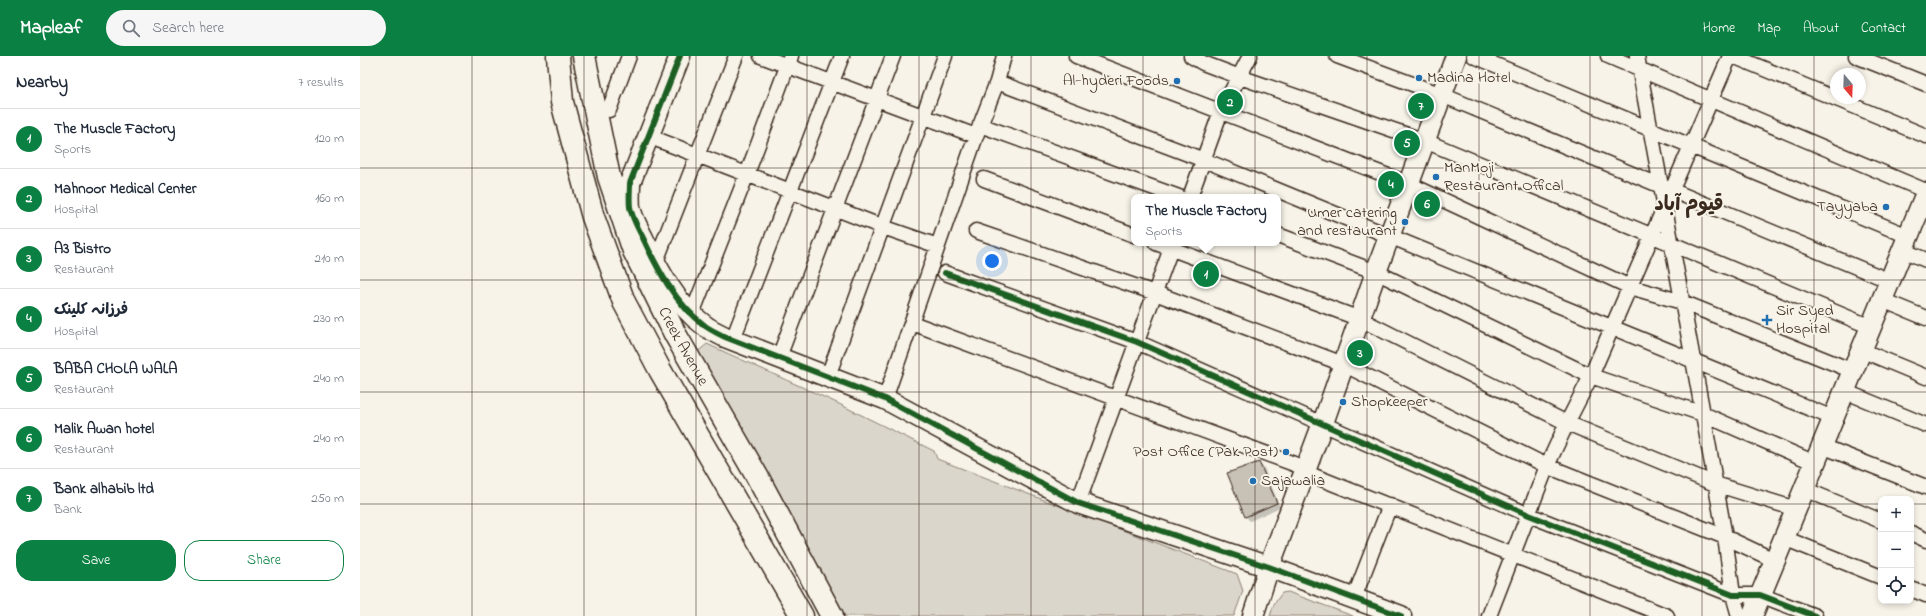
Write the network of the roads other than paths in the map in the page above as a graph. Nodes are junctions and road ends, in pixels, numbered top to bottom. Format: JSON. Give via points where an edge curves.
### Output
{"nodes":[{"id":1,"x":558,"y":56,"type":"edge"},
{"id":2,"x":584,"y":56,"type":"edge"},
{"id":3,"x":629,"y":56,"type":"edge"},
{"id":4,"x":680,"y":56,"type":"edge"},
{"id":5,"x":736,"y":56,"type":"edge"},
{"id":6,"x":762,"y":56,"type":"edge"},
{"id":7,"x":842,"y":56,"type":"edge"},
{"id":8,"x":893,"y":56,"type":"edge"},
{"id":9,"x":946,"y":56,"type":"edge"},
{"id":10,"x":1004,"y":56,"type":"edge"},
{"id":11,"x":1076,"y":56,"type":"edge"},
{"id":12,"x":1191,"y":56,"type":"edge"},
{"id":13,"x":1250,"y":56,"type":"edge"},
{"id":14,"x":1337,"y":56,"type":"edge"},
{"id":15,"x":1456,"y":56,"type":"edge"},
{"id":16,"x":1474,"y":56,"type":"edge"},
{"id":17,"x":1608,"y":56,"type":"edge"},
{"id":18,"x":1731,"y":56,"type":"edge"},
{"id":19,"x":1856,"y":56,"type":"edge"},
{"id":20,"x":789,"y":61,"type":"edge"},
{"id":21,"x":1638,"y":63,"type":"edge"},
{"id":22,"x":1240,"y":77,"type":"junction"},
{"id":23,"x":832,"y":82,"type":"junction"},
{"id":24,"x":997,"y":82,"type":"junction"},
{"id":25,"x":1926,"y":84,"type":"edge"},
{"id":26,"x":1442,"y":95,"type":"junction"},
{"id":27,"x":877,"y":99,"type":"junction"},
{"id":28,"x":1711,"y":99,"type":"junction"},
{"id":29,"x":609,"y":110,"type":"dead end"},
{"id":30,"x":1221,"y":111,"type":"junction"},
{"id":31,"x":924,"y":117,"type":"junction"},
{"id":32,"x":1650,"y":129,"type":"junction"},
{"id":33,"x":978,"y":130,"type":"junction"},
{"id":34,"x":648,"y":136,"type":"junction"},
{"id":35,"x":1926,"y":136,"type":"edge"},
{"id":36,"x":1425,"y":141,"type":"junction"},
{"id":37,"x":1692,"y":146,"type":"junction"},
{"id":38,"x":698,"y":155,"type":"junction"},
{"id":39,"x":1204,"y":160,"type":"junction"},
{"id":40,"x":747,"y":174,"type":"junction"},
{"id":41,"x":984,"y":179,"type":"dead end"},
{"id":42,"x":1410,"y":184,"type":"junction"},
{"id":43,"x":1666,"y":188,"type":"junction"},
{"id":44,"x":791,"y":191,"type":"junction"},
{"id":45,"x":1170,"y":194,"type":"edge"},
{"id":46,"x":1191,"y":194,"type":"edge"},
{"id":47,"x":1925,"y":198,"type":"edge"},
{"id":48,"x":1665,"y":207,"type":"junction"},
{"id":49,"x":834,"y":208,"type":"junction"},
{"id":50,"x":883,"y":227,"type":"junction"},
{"id":51,"x":976,"y":231,"type":"dead end"},
{"id":52,"x":1131,"y":234,"type":"edge"},
{"id":53,"x":1653,"y":235,"type":"junction"},
{"id":54,"x":1281,"y":236,"type":"edge"},
{"id":55,"x":1390,"y":236,"type":"junction"},
{"id":56,"x":1671,"y":243,"type":"junction"},
{"id":57,"x":1905,"y":243,"type":"junction"},
{"id":58,"x":938,"y":246,"type":"junction"},
{"id":59,"x":1172,"y":246,"type":"edge"},
{"id":60,"x":1926,"y":260,"type":"edge"},
{"id":61,"x":656,"y":264,"type":"junction"},
{"id":62,"x":1376,"y":272,"type":"junction"},
{"id":63,"x":945,"y":273,"type":"dead end"},
{"id":64,"x":1890,"y":281,"type":"junction"},
{"id":65,"x":1630,"y":287,"type":"junction"},
{"id":66,"x":1155,"y":293,"type":"junction"},
{"id":67,"x":1882,"y":300,"type":"junction"},
{"id":68,"x":1682,"y":302,"type":"junction"},
{"id":69,"x":692,"y":314,"type":"junction"},
{"id":70,"x":1926,"y":318,"type":"edge"},
{"id":71,"x":1360,"y":319,"type":"junction"},
{"id":72,"x":912,"y":323,"type":"junction"},
{"id":73,"x":1613,"y":327,"type":"junction"},
{"id":74,"x":1871,"y":327,"type":"junction"},
{"id":75,"x":733,"y":339,"type":"junction"},
{"id":76,"x":1137,"y":342,"type":"junction"},
{"id":77,"x":1861,"y":350,"type":"junction"},
{"id":78,"x":779,"y":357,"type":"junction"},
{"id":79,"x":1693,"y":360,"type":"junction"},
{"id":80,"x":1343,"y":364,"type":"junction"},
{"id":81,"x":1853,"y":371,"type":"junction"},
{"id":82,"x":828,"y":376,"type":"junction"},
{"id":83,"x":1591,"y":376,"type":"junction"},
{"id":84,"x":1926,"y":377,"type":"edge"},
{"id":85,"x":1844,"y":391,"type":"junction"},
{"id":86,"x":1116,"y":398,"type":"junction"},
{"id":87,"x":885,"y":399,"type":"junction"},
{"id":88,"x":1703,"y":414,"type":"junction"},
{"id":89,"x":1833,"y":418,"type":"junction"},
{"id":90,"x":1323,"y":422,"type":"junction"},
{"id":91,"x":1566,"y":423,"type":"junction"},
{"id":92,"x":1926,"y":425,"type":"edge"},
{"id":93,"x":1818,"y":454,"type":"junction"},
{"id":94,"x":1547,"y":466,"type":"junction"},
{"id":95,"x":1304,"y":470,"type":"junction"},
{"id":96,"x":1715,"y":484,"type":"junction"},
{"id":97,"x":1926,"y":487,"type":"edge"},
{"id":98,"x":1804,"y":489,"type":"junction"},
{"id":99,"x":1078,"y":503,"type":"junction"},
{"id":100,"x":1390,"y":505,"type":"junction"},
{"id":101,"x":1796,"y":509,"type":"junction"},
{"id":102,"x":1529,"y":515,"type":"junction"},
{"id":103,"x":1878,"y":520,"type":"edge"},
{"id":104,"x":1914,"y":534,"type":"edge"},
{"id":105,"x":1725,"y":537,"type":"junction"},
{"id":106,"x":1784,"y":538,"type":"junction"},
{"id":107,"x":1926,"y":540,"type":"edge"},
{"id":108,"x":1514,"y":554,"type":"junction"},
{"id":109,"x":1774,"y":560,"type":"junction"},
{"id":110,"x":1269,"y":567,"type":"junction"},
{"id":111,"x":1878,"y":576,"type":"edge"},
{"id":112,"x":1914,"y":590,"type":"edge"},
{"id":113,"x":1733,"y":595,"type":"junction"},
{"id":114,"x":1760,"y":595,"type":"junction"},
{"id":115,"x":1926,"y":595,"type":"edge"},
{"id":116,"x":1354,"y":598,"type":"junction"},
{"id":117,"x":802,"y":616,"type":"edge"},
{"id":118,"x":832,"y":616,"type":"edge"},
{"id":119,"x":1253,"y":616,"type":"edge"},
{"id":120,"x":1402,"y":616,"type":"edge"},
{"id":121,"x":1488,"y":616,"type":"edge"},
{"id":122,"x":1667,"y":616,"type":"edge"},
{"id":123,"x":1739,"y":616,"type":"edge"},
{"id":124,"x":1752,"y":616,"type":"edge"},
{"id":125,"x":1815,"y":616,"type":"edge"}],
"edges":[{"from":1,"to":117,"type":"main road","name":"Creek Avenue","via":[[562,102],[591,210],[624,302],[660,370]]},
{"from":2,"to":118,"type":"main road","name":"Creek Avenue","via":[[609,177],[634,251],[675,334],[758,478]]},
{"from":3,"to":29,"type":"street"},
{"from":4,"to":34,"type":"street"},
{"from":5,"to":38,"type":"street"},
{"from":6,"to":20,"type":"street"},
{"from":7,"to":23,"type":"street"},
{"from":8,"to":27,"type":"street"},
{"from":9,"to":31,"type":"street"},
{"from":10,"to":24,"type":"street"},
{"from":11,"to":30,"type":"street"},
{"from":12,"to":22,"type":"street"},
{"from":13,"to":22,"type":"street"},
{"from":14,"to":26,"type":"street"},
{"from":15,"to":26,"type":"street"},
{"from":16,"to":32,"type":"street"},
{"from":17,"to":21,"type":"street"},
{"from":18,"to":28,"type":"street"},
{"from":18,"to":35,"type":"street"},
{"from":19,"to":25,"type":"street"},
{"from":20,"to":23,"type":"street"},
{"from":20,"to":40,"type":"street"},
{"from":21,"to":28,"type":"street"},
{"from":21,"to":32,"type":"street"},
{"from":22,"to":30,"type":"street"},
{"from":22,"to":36,"type":"street"},
{"from":23,"to":27,"type":"street"},
{"from":23,"to":44,"type":"street"},
{"from":24,"to":33,"type":"street"},
{"from":24,"to":39,"type":"street"},
{"from":26,"to":36,"type":"street"},
{"from":26,"to":43,"type":"street"},
{"from":27,"to":31,"type":"street"},
{"from":27,"to":49,"type":"street"},
{"from":28,"to":37,"type":"street"},
{"from":28,"to":47,"type":"street"},
{"from":30,"to":39,"type":"street"},
{"from":30,"to":42,"type":"street"},
{"from":31,"to":33,"type":"street"},
{"from":31,"to":50,"type":"street"},
{"from":32,"to":37,"type":"street"},
{"from":32,"to":43,"type":"street"},
{"from":33,"to":45,"type":"street"},
{"from":33,"to":58,"type":"street"},
{"from":34,"to":38,"type":"street"},
{"from":34,"to":61,"type":"street","via":[[630,183],[629,196],[636,224]]},
{"from":36,"to":42,"type":"street"},
{"from":36,"to":53,"type":"street"},
{"from":37,"to":43,"type":"street"},
{"from":37,"to":57,"type":"street"},
{"from":38,"to":40,"type":"street"},
{"from":38,"to":61,"type":"street"},
{"from":39,"to":46,"type":"street"},
{"from":39,"to":55,"type":"street"},
{"from":40,"to":44,"type":"street"},
{"from":40,"to":69,"type":"street"},
{"from":41,"to":52,"type":"street"},
{"from":42,"to":55,"type":"street"},
{"from":42,"to":65,"type":"street"},
{"from":43,"to":48,"type":"street"},
{"from":43,"to":64,"type":"street"},
{"from":44,"to":49,"type":"street"},
{"from":44,"to":75,"type":"street"},
{"from":47,"to":57,"type":"street"},
{"from":48,"to":53,"type":"street"},
{"from":48,"to":56,"type":"street"},
{"from":49,"to":50,"type":"street"},
{"from":49,"to":78,"type":"street"},
{"from":50,"to":58,"type":"street"},
{"from":50,"to":82,"type":"street"},
{"from":51,"to":66,"type":"street"},
{"from":53,"to":56,"type":"street"},
{"from":53,"to":65,"type":"street"},
{"from":54,"to":62,"type":"street"},
{"from":55,"to":62,"type":"street"},
{"from":55,"to":73,"type":"street"},
{"from":56,"to":68,"type":"street"},
{"from":56,"to":74,"type":"street"},
{"from":57,"to":60,"type":"street"},
{"from":57,"to":64,"type":"street"},
{"from":58,"to":72,"type":"street"},
{"from":59,"to":66,"type":"street"},
{"from":59,"to":71,"type":"street"},
{"from":61,"to":69,"type":"street","via":[[667,284]]},
{"from":62,"to":71,"type":"street"},
{"from":62,"to":83,"type":"street"},
{"from":63,"to":76,"type":"street"},
{"from":64,"to":67,"type":"street"},
{"from":65,"to":68,"type":"street"},
{"from":65,"to":73,"type":"street"},
{"from":66,"to":76,"type":"street"},
{"from":66,"to":80,"type":"street"},
{"from":67,"to":70,"type":"street"},
{"from":67,"to":74,"type":"street"},
{"from":68,"to":79,"type":"street"},
{"from":68,"to":81,"type":"street"},
{"from":69,"to":75,"type":"street","via":[[704,325]]},
{"from":71,"to":80,"type":"street"},
{"from":71,"to":91,"type":"street"},
{"from":72,"to":86,"type":"street"},
{"from":72,"to":87,"type":"street"},
{"from":73,"to":79,"type":"street"},
{"from":73,"to":83,"type":"street"},
{"from":74,"to":77,"type":"street"},
{"from":75,"to":78,"type":"street"},
{"from":76,"to":86,"type":"street"},
{"from":76,"to":90,"type":"street"},
{"from":77,"to":81,"type":"street"},
{"from":77,"to":84,"type":"street"},
{"from":78,"to":82,"type":"street"},
{"from":79,"to":88,"type":"street"},
{"from":79,"to":89,"type":"street"},
{"from":80,"to":90,"type":"street"},
{"from":80,"to":94,"type":"street"},
{"from":81,"to":85,"type":"street"},
{"from":82,"to":87,"type":"street"},
{"from":83,"to":88,"type":"street"},
{"from":83,"to":91,"type":"street"},
{"from":85,"to":89,"type":"street"},
{"from":85,"to":92,"type":"street"},
{"from":86,"to":95,"type":"street"},
{"from":86,"to":99,"type":"street"},
{"from":87,"to":99,"type":"street"},
{"from":88,"to":93,"type":"street"},
{"from":88,"to":96,"type":"street"},
{"from":89,"to":93,"type":"street"},
{"from":90,"to":95,"type":"street"},
{"from":90,"to":102,"type":"street"},
{"from":91,"to":94,"type":"street"},
{"from":91,"to":96,"type":"street"},
{"from":93,"to":97,"type":"street"},
{"from":93,"to":98,"type":"street"},
{"from":94,"to":102,"type":"street"},
{"from":94,"to":105,"type":"street"},
{"from":95,"to":100,"type":"street"},
{"from":95,"to":110,"type":"street"},
{"from":96,"to":101,"type":"street"},
{"from":96,"to":105,"type":"street"},
{"from":98,"to":101,"type":"street"},
{"from":98,"to":103,"type":"street"},
{"from":99,"to":110,"type":"street"},
{"from":100,"to":108,"type":"street"},
{"from":100,"to":116,"type":"street"},
{"from":101,"to":106,"type":"street"},
{"from":102,"to":108,"type":"street"},
{"from":102,"to":113,"type":"street"},
{"from":104,"to":107,"type":"street"},
{"from":105,"to":109,"type":"street"},
{"from":105,"to":113,"type":"street"},
{"from":106,"to":109,"type":"street"},
{"from":106,"to":111,"type":"street"},
{"from":108,"to":121,"type":"street"},
{"from":108,"to":122,"type":"street"},
{"from":109,"to":114,"type":"street"},
{"from":110,"to":116,"type":"street"},
{"from":110,"to":119,"type":"street"},
{"from":112,"to":115,"type":"street"},
{"from":113,"to":114,"type":"street"},
{"from":113,"to":123,"type":"street"},
{"from":114,"to":124,"type":"street"},
{"from":114,"to":125,"type":"street"},
{"from":116,"to":120,"type":"street"}]}
